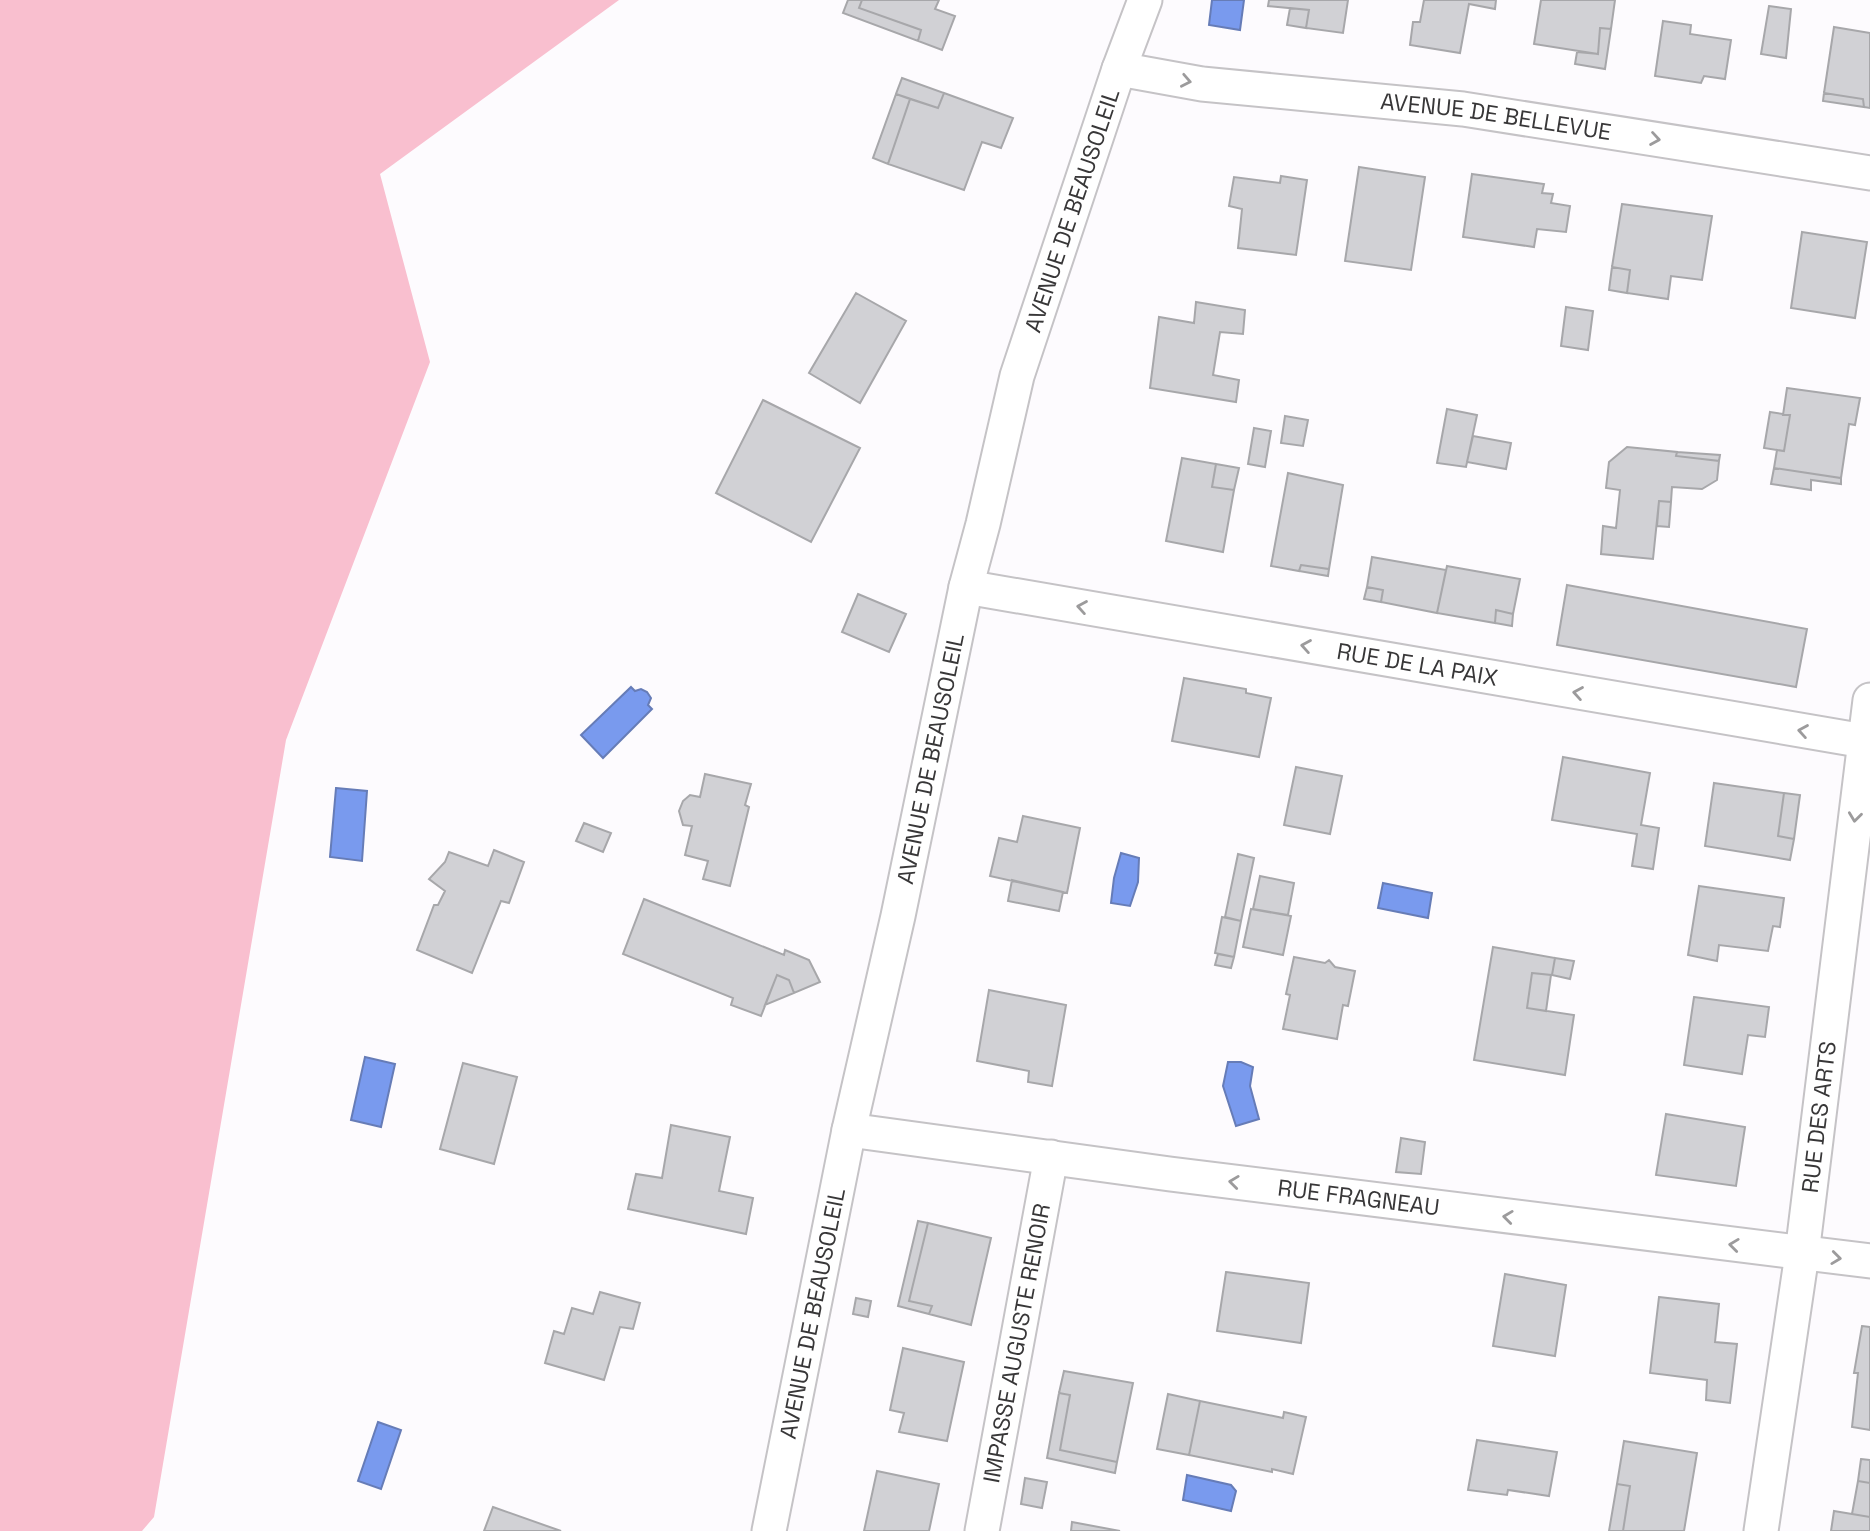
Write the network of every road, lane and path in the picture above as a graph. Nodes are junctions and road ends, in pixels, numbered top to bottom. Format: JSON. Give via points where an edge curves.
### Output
{"nodes":[{"id":1,"x":1145,"y":0,"type":"edge"},
{"id":2,"x":1119,"y":69,"type":"junction"},
{"id":3,"x":1870,"y":173,"type":"edge"},
{"id":4,"x":966,"y":587,"type":"junction"},
{"id":5,"x":1870,"y":701,"type":"edge"},
{"id":6,"x":1867,"y":742,"type":"edge"},
{"id":7,"x":849,"y":1130,"type":"junction"},
{"id":8,"x":1051,"y":1157,"type":"junction"},
{"id":9,"x":1802,"y":1254,"type":"junction"},
{"id":10,"x":1870,"y":1261,"type":"edge"},
{"id":11,"x":769,"y":1531,"type":"edge"},
{"id":12,"x":982,"y":1531,"type":"edge"},
{"id":13,"x":1761,"y":1531,"type":"edge"}],
"edges":[{"from":1,"to":2,"type":"street","name":"AVENUE DE BEAUSOLEIL"},
{"from":2,"to":3,"type":"street","name":"AVENUE DE BELLEVUE","one_way":true,"via":[[1202,85],[1463,109]]},
{"from":2,"to":4,"type":"street","name":"AVENUE DE BEAUSOLEIL","via":[[1017,376]]},
{"from":6,"to":4,"type":"street","name":"RUE DE LA PAIX","one_way":true},
{"from":4,"to":7,"type":"street","name":"AVENUE DE BEAUSOLEIL"},
{"from":5,"to":6,"type":"street","name":"RUE DES ARTS"},
{"from":6,"to":9,"type":"street","name":"RUE DES ARTS","one_way":true},
{"from":7,"to":8,"type":"street","name":"RUE FRAGNEAU"},
{"from":7,"to":11,"type":"street","name":"AVENUE DE BEAUSOLEIL"},
{"from":9,"to":8,"type":"street","name":"RUE FRAGNEAU","one_way":true},
{"from":8,"to":12,"type":"street","name":"IMPASSE AUGUSTE RENOIR"},
{"from":9,"to":10,"type":"street","name":"RUE FRAGNEAU","one_way":true},
{"from":9,"to":13,"type":"street","name":"RUE DES ARTS"}]}
